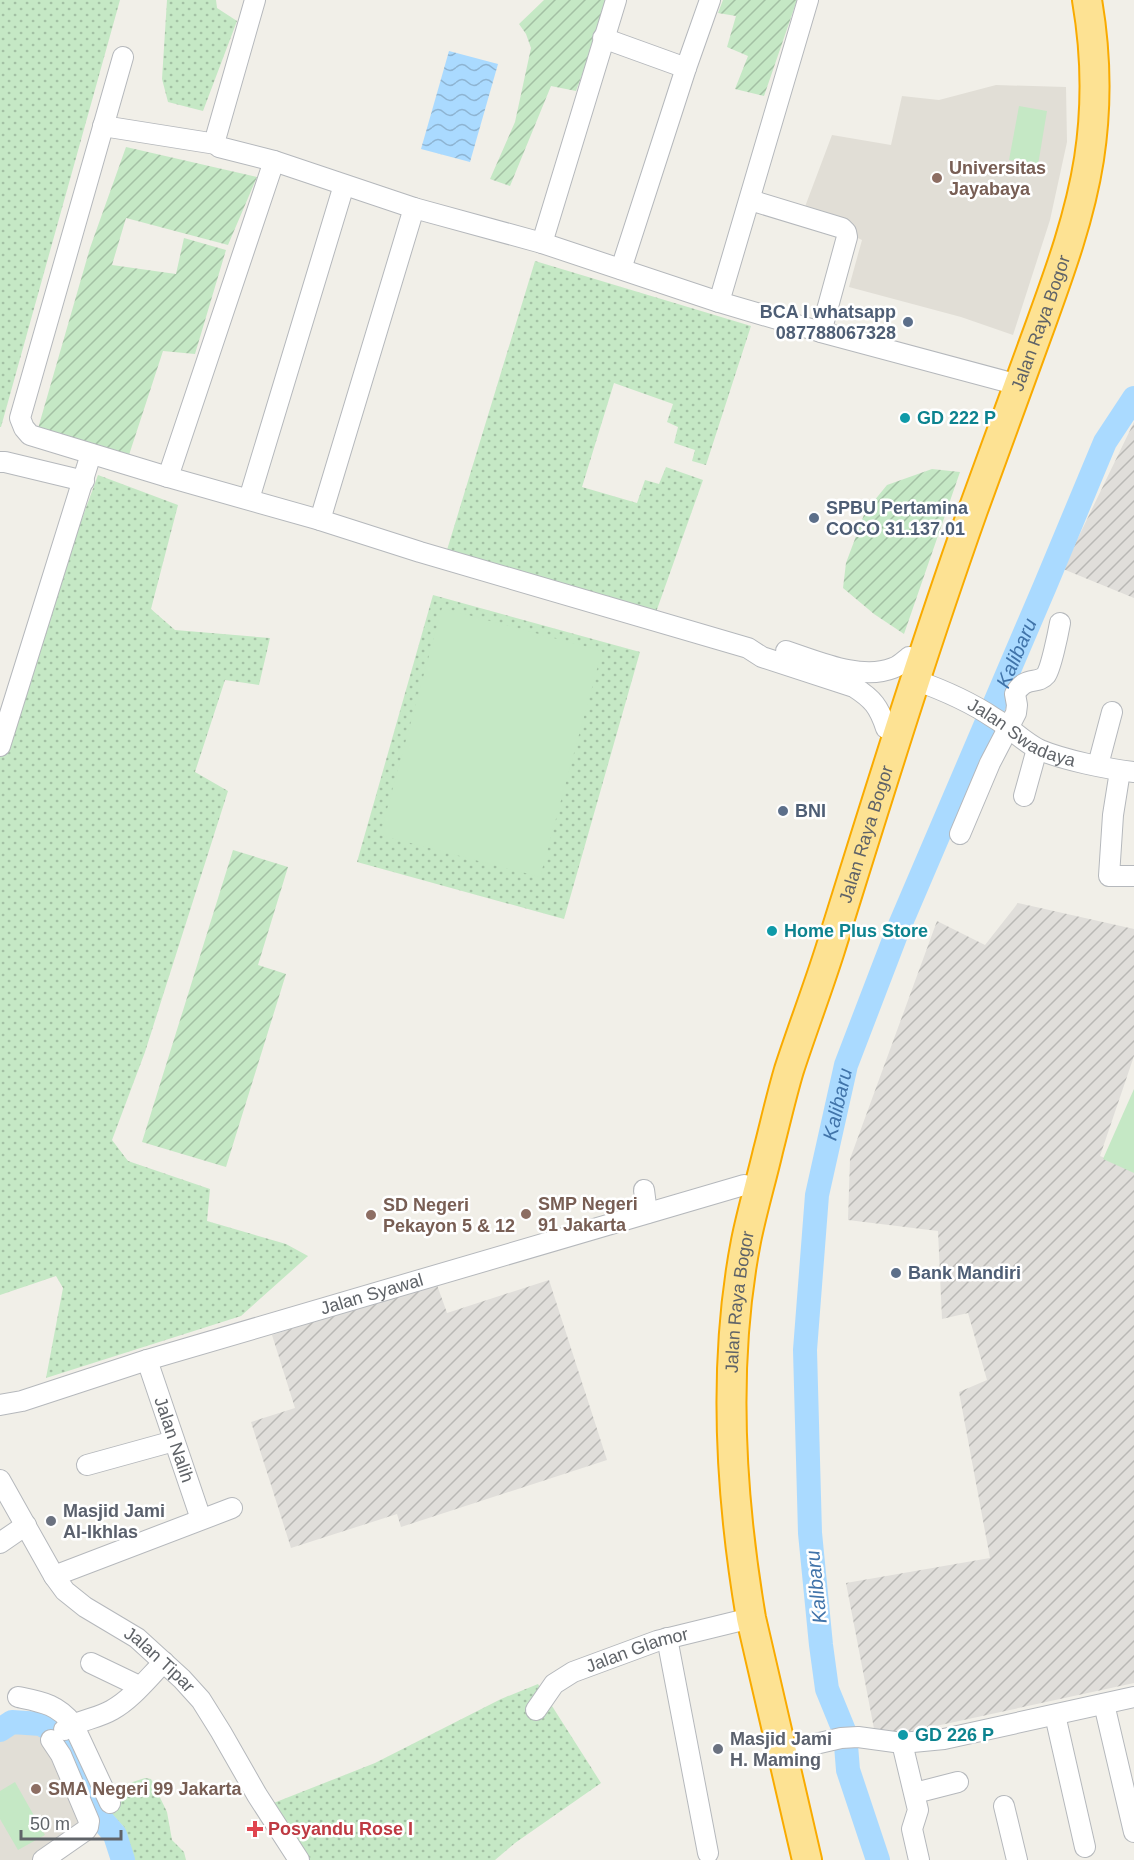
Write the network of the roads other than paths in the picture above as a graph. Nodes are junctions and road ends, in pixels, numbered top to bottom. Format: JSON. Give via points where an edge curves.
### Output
{"nodes":[{"id":1,"x":255,"y":0,"type":"edge"},
{"id":2,"x":616,"y":0,"type":"edge"},
{"id":3,"x":710,"y":0,"type":"edge"},
{"id":4,"x":808,"y":0,"type":"edge"},
{"id":5,"x":1069,"y":0,"type":"edge"},
{"id":6,"x":1087,"y":0,"type":"edge"},
{"id":7,"x":603,"y":38,"type":"junction"},
{"id":8,"x":123,"y":57,"type":"dead end"},
{"id":9,"x":686,"y":68,"type":"junction"},
{"id":10,"x":1086,"y":81,"type":"junction"},
{"id":11,"x":104,"y":126,"type":"junction"},
{"id":12,"x":216,"y":144,"type":"junction"},
{"id":13,"x":274,"y":161,"type":"junction"},
{"id":14,"x":344,"y":185,"type":"junction"},
{"id":15,"x":750,"y":200,"type":"junction"},
{"id":16,"x":414,"y":208,"type":"junction"},
{"id":17,"x":542,"y":243,"type":"junction"},
{"id":18,"x":621,"y":269,"type":"junction"},
{"id":19,"x":719,"y":302,"type":"junction"},
{"id":20,"x":821,"y":332,"type":"junction"},
{"id":21,"x":1012,"y":383,"type":"junction"},
{"id":22,"x":92,"y":454,"type":"junction"},
{"id":23,"x":0,"y":462,"type":"edge"},
{"id":24,"x":168,"y":477,"type":"junction"},
{"id":25,"x":84,"y":481,"type":"junction"},
{"id":26,"x":249,"y":499,"type":"junction"},
{"id":27,"x":320,"y":520,"type":"junction"},
{"id":28,"x":1060,"y":623,"type":"dead end"},
{"id":29,"x":916,"y":657,"type":"junction"},
{"id":30,"x":856,"y":680,"type":"junction"},
{"id":31,"x":1112,"y":712,"type":"dead end"},
{"id":32,"x":1002,"y":723,"type":"junction"},
{"id":33,"x":892,"y":730,"type":"junction"},
{"id":34,"x":0,"y":746,"type":"edge"},
{"id":35,"x":1037,"y":748,"type":"junction"},
{"id":36,"x":1098,"y":765,"type":"junction"},
{"id":37,"x":1127,"y":772,"type":"edge"},
{"id":38,"x":1024,"y":796,"type":"dead end"},
{"id":39,"x":960,"y":834,"type":"dead end"},
{"id":40,"x":1134,"y":876,"type":"edge"},
{"id":41,"x":744,"y":1185,"type":"junction"},
{"id":42,"x":644,"y":1190,"type":"dead end"},
{"id":43,"x":647,"y":1213,"type":"junction"},
{"id":44,"x":147,"y":1360,"type":"junction"},
{"id":45,"x":0,"y":1405,"type":"edge"},
{"id":46,"x":174,"y":1441,"type":"junction"},
{"id":47,"x":87,"y":1465,"type":"dead end"},
{"id":48,"x":0,"y":1479,"type":"edge"},
{"id":49,"x":232,"y":1508,"type":"dead end"},
{"id":50,"x":201,"y":1520,"type":"junction"},
{"id":51,"x":26,"y":1525,"type":"junction"},
{"id":52,"x":0,"y":1543,"type":"edge"},
{"id":53,"x":54,"y":1576,"type":"junction"},
{"id":54,"x":744,"y":1619,"type":"junction"},
{"id":55,"x":668,"y":1638,"type":"junction"},
{"id":56,"x":164,"y":1662,"type":"junction"},
{"id":57,"x":91,"y":1663,"type":"dead end"},
{"id":58,"x":140,"y":1686,"type":"junction"},
{"id":59,"x":18,"y":1697,"type":"dead end"},
{"id":60,"x":1134,"y":1697,"type":"edge"},
{"id":61,"x":1104,"y":1704,"type":"junction"},
{"id":62,"x":536,"y":1710,"type":"dead end"},
{"id":63,"x":1055,"y":1715,"type":"junction"},
{"id":64,"x":59,"y":1734,"type":"junction"},
{"id":65,"x":902,"y":1743,"type":"junction"},
{"id":66,"x":781,"y":1752,"type":"junction"},
{"id":67,"x":958,"y":1782,"type":"dead end"},
{"id":68,"x":915,"y":1793,"type":"junction"},
{"id":69,"x":110,"y":1803,"type":"dead end"},
{"id":70,"x":1004,"y":1806,"type":"dead end"},
{"id":71,"x":1134,"y":1832,"type":"edge"},
{"id":72,"x":1085,"y":1846,"type":"dead end"},
{"id":73,"x":708,"y":1853,"type":"dead end"},
{"id":74,"x":42,"y":1860,"type":"edge"},
{"id":75,"x":299,"y":1860,"type":"edge"},
{"id":76,"x":792,"y":1860,"type":"edge"},
{"id":77,"x":807,"y":1860,"type":"edge"},
{"id":78,"x":919,"y":1860,"type":"edge"},
{"id":79,"x":1017,"y":1860,"type":"edge"}],
"edges":[{"from":1,"to":12,"type":"street"},
{"from":2,"to":7,"type":"street"},
{"from":3,"to":9,"type":"street"},
{"from":4,"to":15,"type":"street"},
{"from":5,"to":10,"type":"highway","name":"Jalan Raya Bogor","via":[[1076,53]]},
{"from":6,"to":10,"type":"highway","name":"Jalan Raya Bogor","via":[[1093,46]]},
{"from":7,"to":9,"type":"street"},
{"from":7,"to":17,"type":"street"},
{"from":8,"to":11,"type":"street"},
{"from":9,"to":18,"type":"street"},
{"from":10,"to":21,"type":"highway","name":"Jalan Raya Bogor","via":[[1064,196]]},
{"from":11,"to":12,"type":"street"},
{"from":11,"to":22,"type":"street","via":[[20,418],[30,435]]},
{"from":12,"to":13,"type":"street"},
{"from":13,"to":14,"type":"street"},
{"from":13,"to":24,"type":"street"},
{"from":14,"to":16,"type":"street"},
{"from":14,"to":26,"type":"street"},
{"from":15,"to":19,"type":"street"},
{"from":15,"to":20,"type":"street","via":[[846,232]]},
{"from":16,"to":17,"type":"street"},
{"from":16,"to":27,"type":"street"},
{"from":17,"to":18,"type":"street"},
{"from":18,"to":19,"type":"street"},
{"from":19,"to":20,"type":"street"},
{"from":20,"to":21,"type":"street"},
{"from":21,"to":29,"type":"highway","name":"Jalan Raya Bogor"},
{"from":22,"to":24,"type":"street"},
{"from":22,"to":25,"type":"street"},
{"from":23,"to":25,"type":"street"},
{"from":24,"to":26,"type":"street"},
{"from":25,"to":34,"type":"street"},
{"from":26,"to":27,"type":"street"},
{"from":27,"to":30,"type":"street","via":[[748,648],[785,651]]},
{"from":28,"to":32,"type":"street","via":[[1047,674],[1017,689],[1016,713]]},
{"from":29,"to":30,"type":"street"},
{"from":29,"to":32,"type":"street","name":"Jalan Swadaya","via":[[968,701]]},
{"from":29,"to":33,"type":"highway","name":"Jalan Raya Bogor"},
{"from":30,"to":33,"type":"street"},
{"from":31,"to":36,"type":"street"},
{"from":32,"to":35,"type":"street","name":"Jalan Swadaya"},
{"from":32,"to":39,"type":"street"},
{"from":33,"to":41,"type":"highway","name":"Jalan Raya Bogor","via":[[772,1068]]},
{"from":33,"to":54,"type":"highway","name":"Jalan Raya Bogor","via":[[830,951],[789,1072],[746,1242],[733,1340],[731,1409],[744,1568]]},
{"from":35,"to":36,"type":"street","name":"Jalan Swadaya"},
{"from":35,"to":38,"type":"street"},
{"from":36,"to":37,"type":"street","name":"Jalan Swadaya"},
{"from":37,"to":40,"type":"street","via":[[1113,815],[1109,876]]},
{"from":41,"to":43,"type":"street","name":"Jalan Syawal"},
{"from":41,"to":54,"type":"highway","name":"Jalan Raya Bogor","via":[[723,1302],[718,1415],[726,1538]]},
{"from":42,"to":43,"type":"street"},
{"from":43,"to":44,"type":"street","name":"Jalan Syawal"},
{"from":44,"to":45,"type":"street","name":"Jalan Syawal"},
{"from":44,"to":46,"type":"street","name":"Jalan Nalih"},
{"from":46,"to":47,"type":"street"},
{"from":46,"to":50,"type":"street","name":"Jalan Nalih"},
{"from":48,"to":51,"type":"street","name":"Jalan Tipar"},
{"from":49,"to":50,"type":"street"},
{"from":50,"to":53,"type":"street"},
{"from":51,"to":52,"type":"street"},
{"from":51,"to":53,"type":"street","name":"Jalan Tipar"},
{"from":53,"to":56,"type":"street","name":"Jalan Tipar","via":[[85,1607],[137,1638]]},
{"from":54,"to":55,"type":"street","name":"Jalan Glamor"},
{"from":54,"to":66,"type":"highway","name":"Jalan Raya Bogor"},
{"from":54,"to":76,"type":"highway","name":"Jalan Raya Bogor"},
{"from":55,"to":62,"type":"street","name":"Jalan Glamor","via":[[566,1676],[549,1690]]},
{"from":55,"to":73,"type":"street"},
{"from":56,"to":58,"type":"street"},
{"from":56,"to":75,"type":"street","name":"Jalan Tipar","via":[[201,1701]]},
{"from":57,"to":58,"type":"street"},
{"from":58,"to":64,"type":"street","via":[[105,1714]]},
{"from":59,"to":64,"type":"street","via":[[52,1705],[62,1712]]},
{"from":60,"to":61,"type":"street"},
{"from":61,"to":63,"type":"street"},
{"from":61,"to":71,"type":"street"},
{"from":63,"to":65,"type":"street","via":[[944,1739]]},
{"from":63,"to":72,"type":"street"},
{"from":64,"to":69,"type":"street"},
{"from":64,"to":74,"type":"street","via":[[61,1755],[89,1821],[86,1830]]},
{"from":65,"to":66,"type":"street","via":[[849,1738]]},
{"from":65,"to":68,"type":"street"},
{"from":66,"to":77,"type":"highway","name":"Jalan Raya Bogor"},
{"from":67,"to":68,"type":"street"},
{"from":68,"to":78,"type":"street","via":[[918,1810],[912,1829]]},
{"from":70,"to":79,"type":"street"}]}
